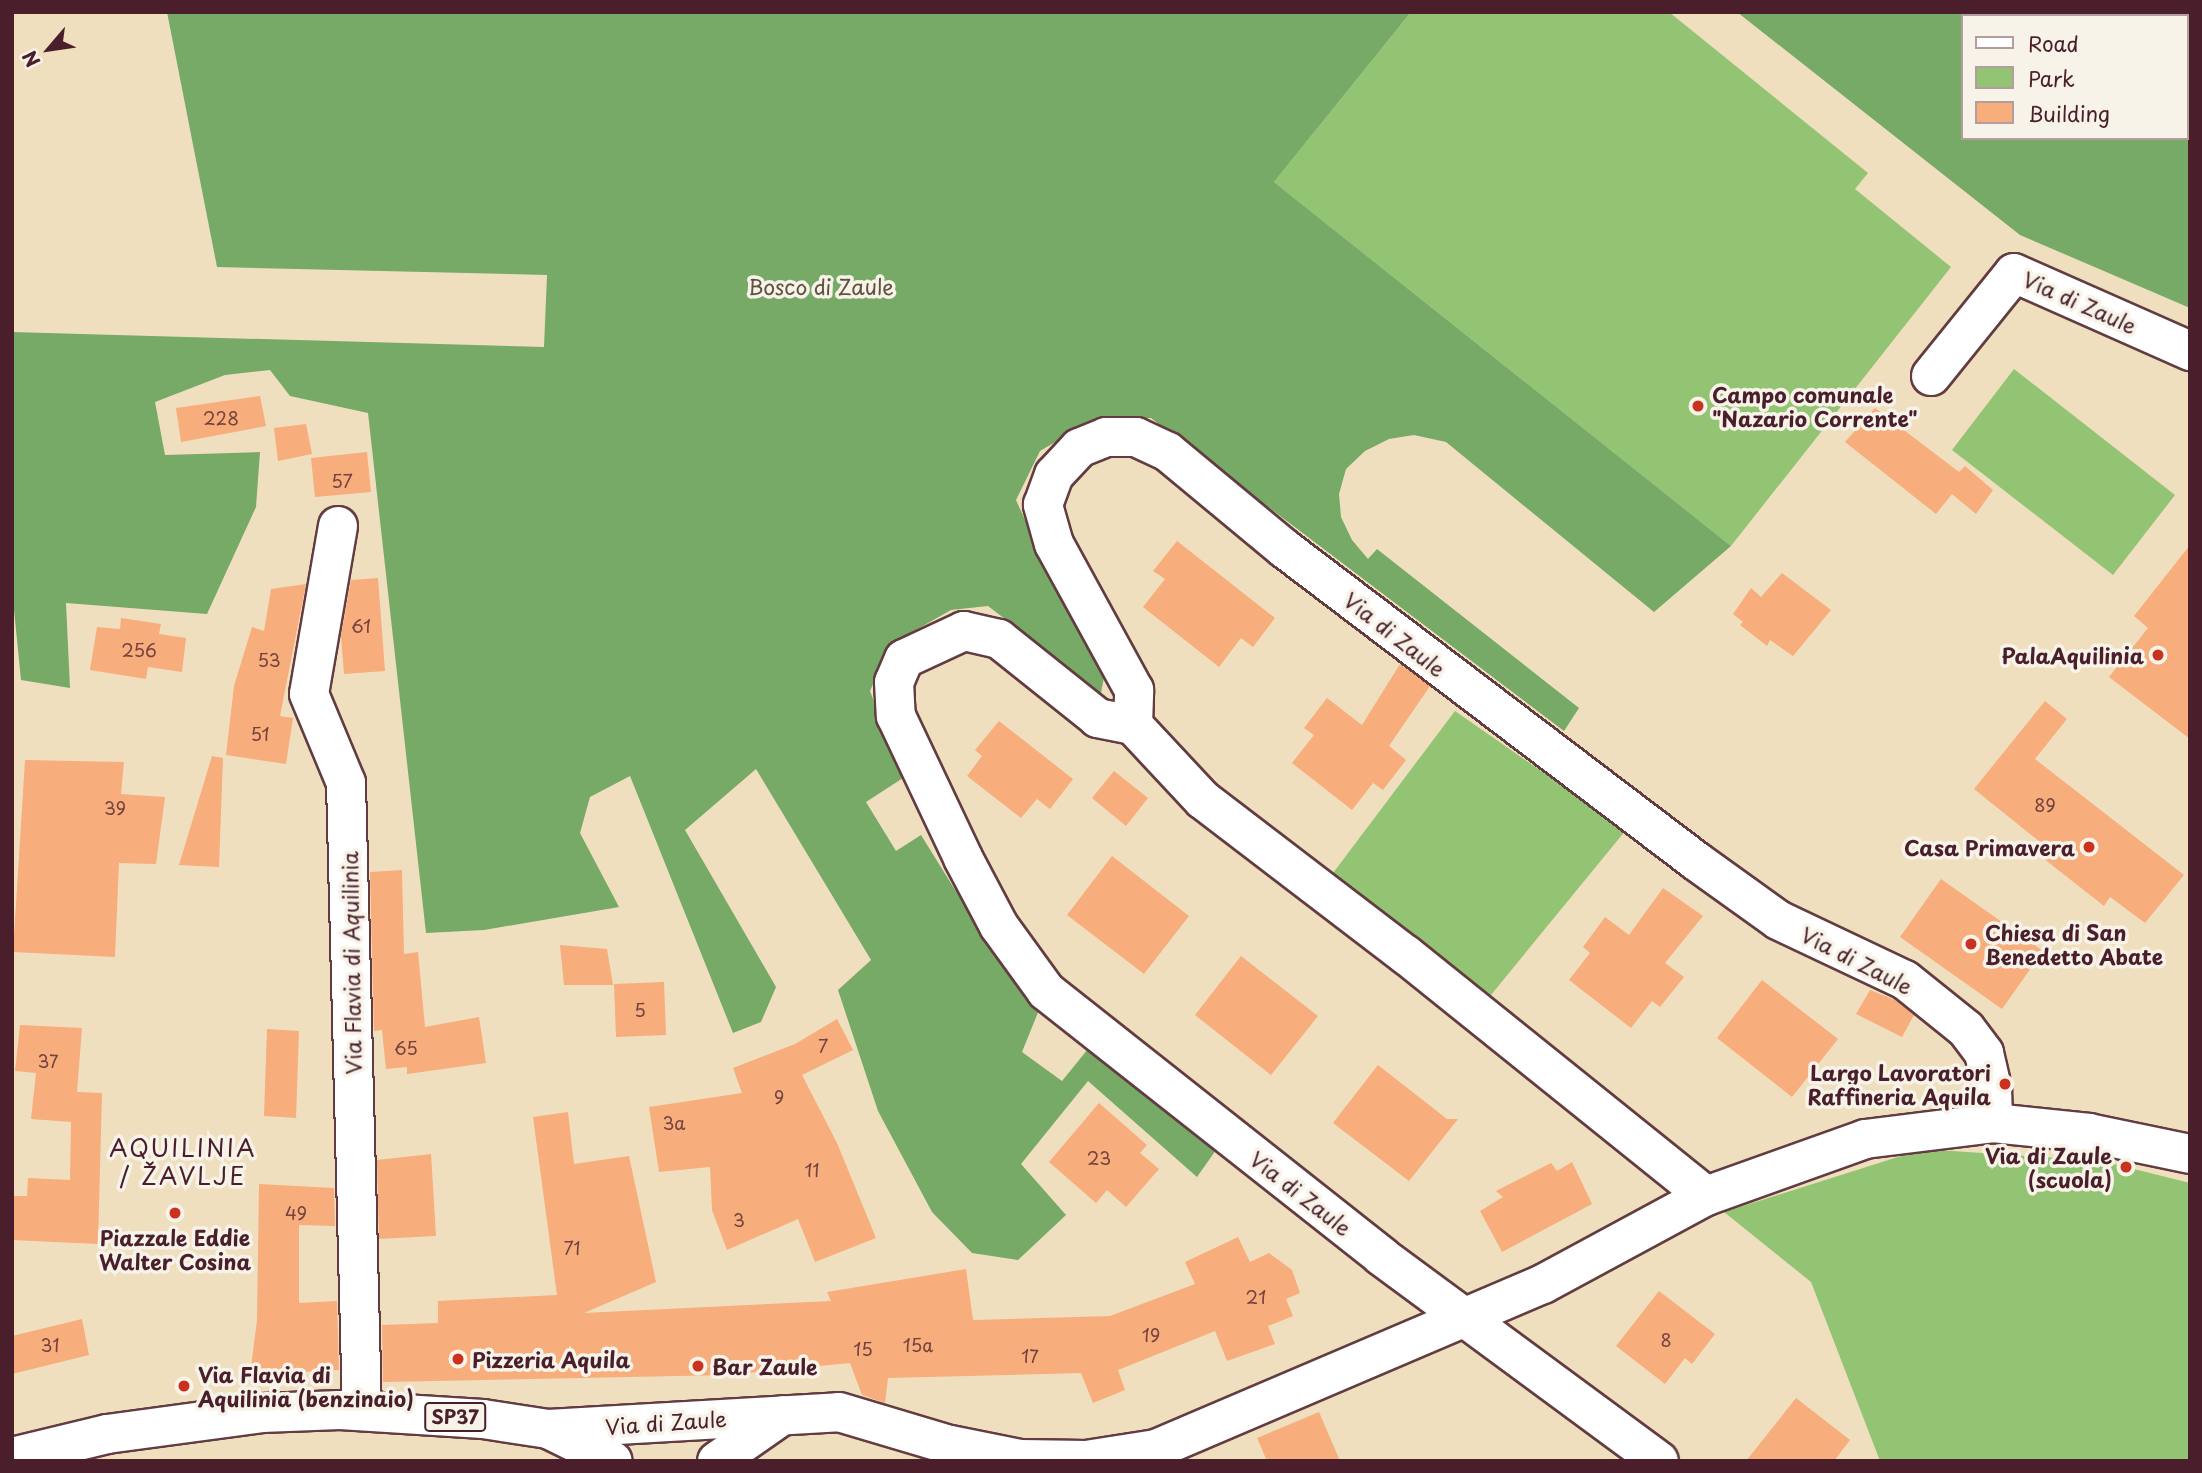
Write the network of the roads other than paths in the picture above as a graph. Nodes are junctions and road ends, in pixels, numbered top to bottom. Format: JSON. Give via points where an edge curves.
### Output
{"nodes":[{"id":1,"x":2190,"y":351,"type":"edge"},
{"id":2,"x":1931,"y":376,"type":"dead end"},
{"id":3,"x":338,"y":526,"type":"dead end"},
{"id":4,"x":1133,"y":725,"type":"junction"},
{"id":5,"x":1993,"y":1123,"type":"junction"},
{"id":6,"x":2190,"y":1154,"type":"edge"},
{"id":7,"x":1706,"y":1196,"type":"junction"},
{"id":8,"x":1469,"y":1317,"type":"junction"},
{"id":9,"x":362,"y":1411,"type":"junction"},
{"id":10,"x":783,"y":1415,"type":"junction"},
{"id":11,"x":548,"y":1429,"type":"junction"},
{"id":12,"x":1164,"y":1455,"type":"edge"},
{"id":13,"x":12,"y":1457,"type":"edge"},
{"id":14,"x":613,"y":1461,"type":"edge"},
{"id":15,"x":718,"y":1461,"type":"edge"},
{"id":16,"x":1659,"y":1461,"type":"edge"}],
"edges":[{"from":1,"to":2,"type":"street","name":"Via di Zaule","via":[[2014,273]]},
{"from":3,"to":9,"type":"street","name":"Via Flavia di Aquilinia","via":[[309,694],[346,783]]},
{"from":4,"to":5,"type":"street","name":"Via di Zaule","via":[[1134,690],[1054,544],[1043,505],[1054,475],[1079,448],[1106,437],[1136,437],[1168,452],[1285,549],[1778,920],[1905,980],[1966,1029],[1984,1053]]},
{"from":4,"to":7,"type":"street","via":[[1203,800],[1406,955]]},
{"from":4,"to":8,"type":"street","name":"Via di Zaule","via":[[1097,718],[999,639],[964,631],[904,659],[894,682],[896,716],[957,847],[999,926],[1046,991],[1381,1256]]},
{"from":5,"to":6,"type":"street","name":"Via di Zaule","via":[[2089,1133]]},
{"from":5,"to":7,"type":"street","name":"Via di Zaule","via":[[1865,1139]]},
{"from":7,"to":8,"type":"street","name":"Via di Zaule","via":[[1603,1254]]},
{"from":8,"to":12,"type":"street","name":"Via di Zaule"},
{"from":8,"to":16,"type":"street","name":"Via di Zaule"},
{"from":9,"to":11,"type":"street","number":"SP37","via":[[483,1419]]},
{"from":9,"to":13,"type":"street","number":"SP37","via":[[262,1413],[107,1434]]},
{"from":10,"to":11,"type":"street","name":"Via di Zaule"},
{"from":10,"to":12,"type":"street","name":"Via di Zaule","via":[[839,1412],[950,1445],[1020,1459]]},
{"from":10,"to":15,"type":"street","name":"Via di Zaule"},
{"from":11,"to":14,"type":"street","number":"SP37"}]}
